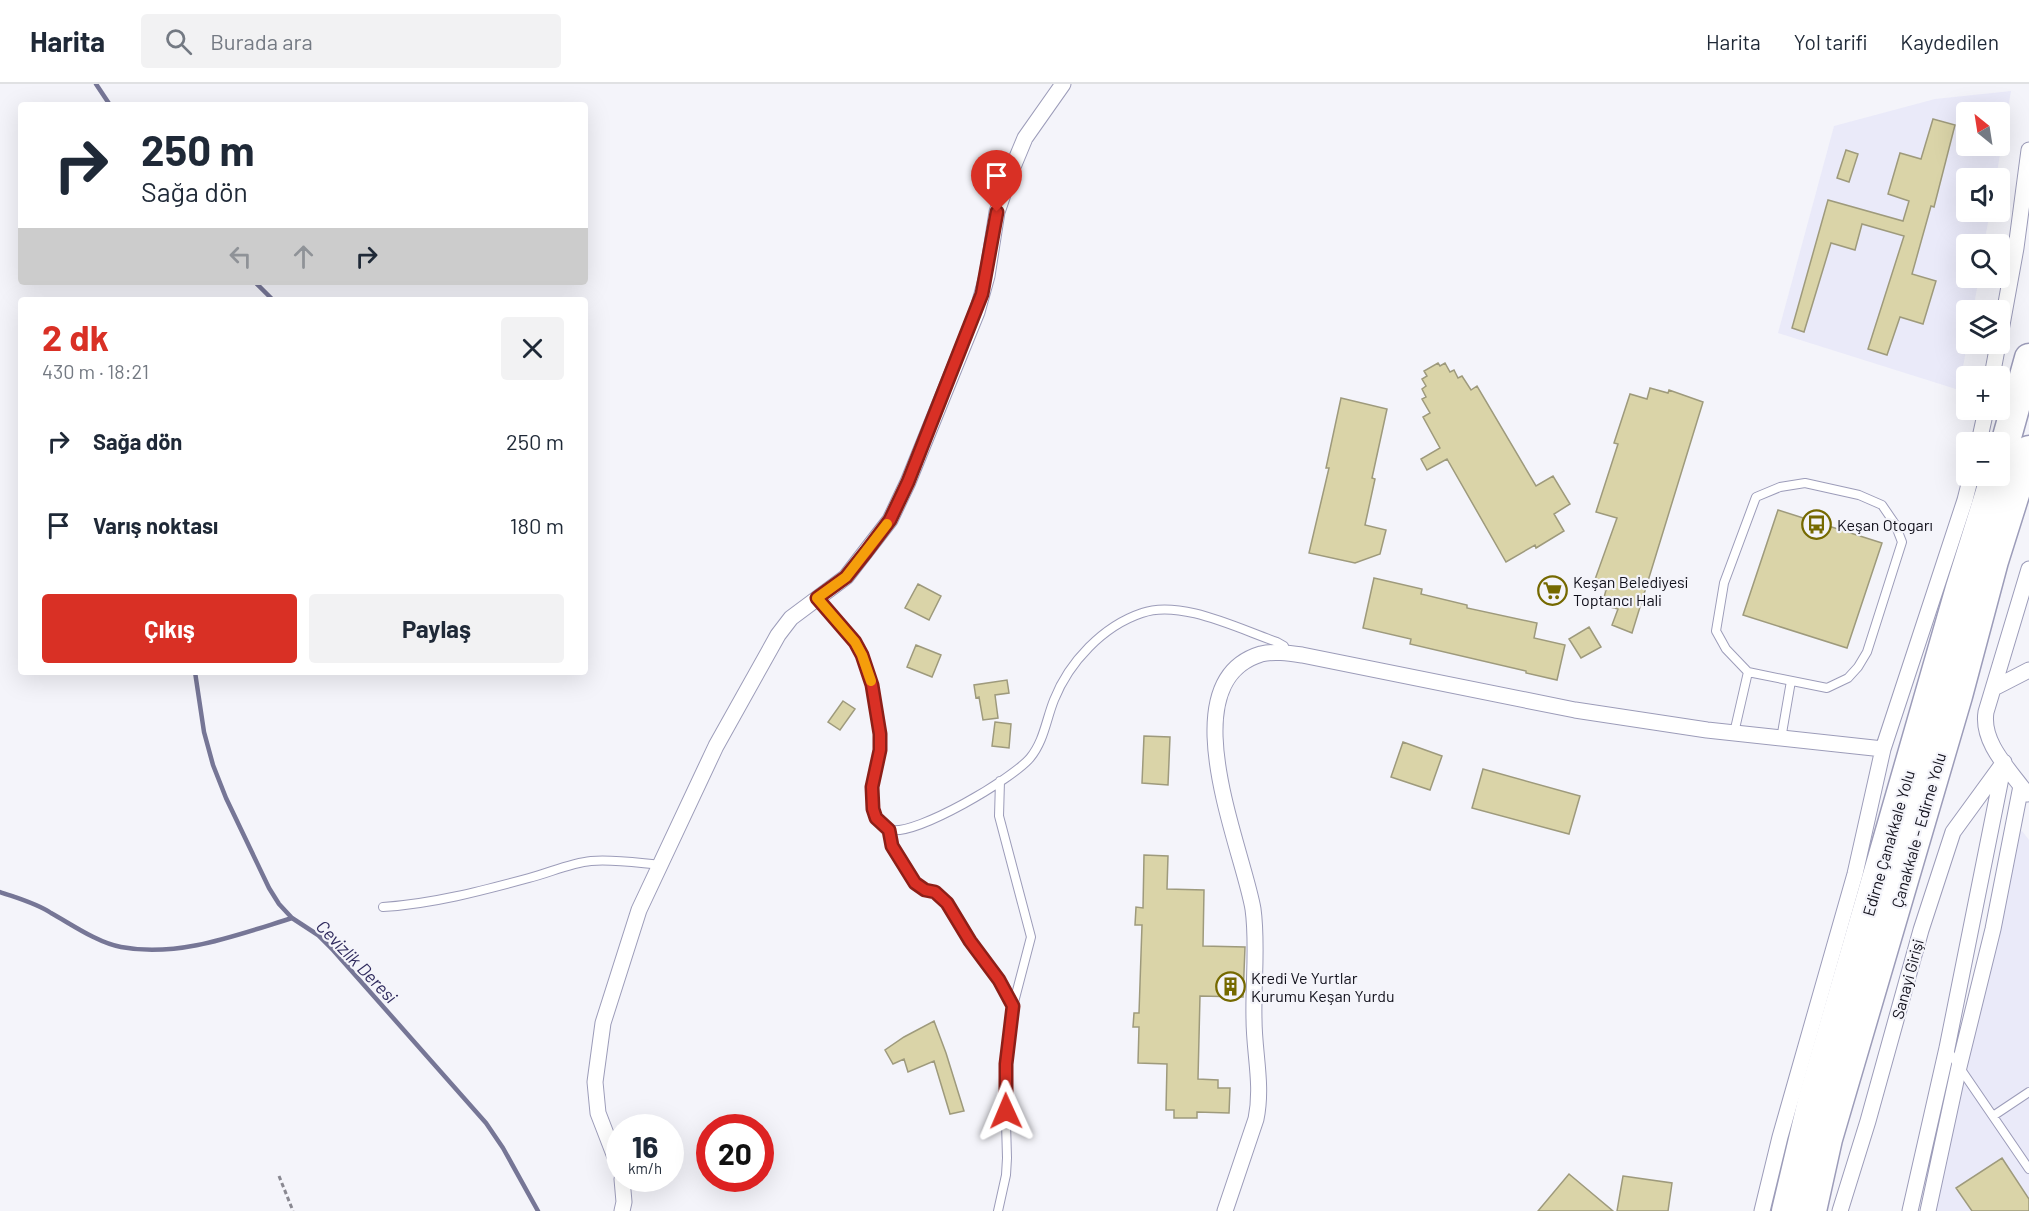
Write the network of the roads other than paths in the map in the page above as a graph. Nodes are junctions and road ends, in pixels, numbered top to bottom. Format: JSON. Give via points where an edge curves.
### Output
{"nodes":[{"id":1,"x":1063,"y":84,"type":"edge"},
{"id":2,"x":2029,"y":150,"type":"edge"},
{"id":3,"x":2007,"y":300,"type":"edge"},
{"id":4,"x":2029,"y":358,"type":"edge"},
{"id":5,"x":2008,"y":432,"type":"edge"},
{"id":6,"x":2029,"y":450,"type":"edge"},
{"id":7,"x":1968,"y":486,"type":"edge"},
{"id":8,"x":1992,"y":486,"type":"edge"},
{"id":9,"x":2029,"y":569,"type":"edge"},
{"id":10,"x":817,"y":598,"type":"junction"},
{"id":11,"x":1286,"y":653,"type":"junction"},
{"id":12,"x":2029,"y":670,"type":"edge"},
{"id":13,"x":1748,"y":672,"type":"junction"},
{"id":14,"x":1791,"y":681,"type":"junction"},
{"id":15,"x":1994,"y":688,"type":"junction"},
{"id":16,"x":1734,"y":733,"type":"junction"},
{"id":17,"x":1781,"y":739,"type":"junction"},
{"id":18,"x":1883,"y":749,"type":"junction"},
{"id":19,"x":2004,"y":762,"type":"junction"},
{"id":20,"x":1000,"y":781,"type":"junction"},
{"id":21,"x":2025,"y":791,"type":"edge"},
{"id":22,"x":889,"y":830,"type":"junction"},
{"id":23,"x":661,"y":865,"type":"junction"},
{"id":24,"x":383,"y":908,"type":"dead end"},
{"id":25,"x":1013,"y":1006,"type":"junction"},
{"id":26,"x":1947,"y":1048,"type":"junction"},
{"id":27,"x":1959,"y":1067,"type":"junction"},
{"id":28,"x":2029,"y":1092,"type":"edge"},
{"id":29,"x":1993,"y":1116,"type":"junction"},
{"id":30,"x":606,"y":1134,"type":"edge"},
{"id":31,"x":2029,"y":1169,"type":"edge"},
{"id":32,"x":623,"y":1192,"type":"edge"},
{"id":33,"x":622,"y":1211,"type":"edge"},
{"id":34,"x":998,"y":1211,"type":"edge"},
{"id":35,"x":1225,"y":1211,"type":"edge"},
{"id":36,"x":1762,"y":1211,"type":"edge"},
{"id":37,"x":1786,"y":1211,"type":"edge"},
{"id":38,"x":1812,"y":1211,"type":"edge"},
{"id":39,"x":1840,"y":1211,"type":"edge"},
{"id":40,"x":1911,"y":1211,"type":"edge"},
{"id":41,"x":1928,"y":1211,"type":"edge"}],
"edges":[{"from":1,"to":10,"type":"street","via":[[1025,138],[1010,174],[997,212],[982,294],[904,491],[890,520],[856,565]]},
{"from":2,"to":3,"type":"street"},
{"from":4,"to":5,"type":"highway"},
{"from":6,"to":38,"type":"highway","name":"Çanakkale - Edirne Yolu","via":[[1828,1139]]},
{"from":7,"to":18,"type":"street"},
{"from":8,"to":37,"type":"highway","name":"Edirne Çanakkale Yolu","via":[[1812,1101]]},
{"from":9,"to":15,"type":"street"},
{"from":10,"to":22,"type":"lane","via":[[855,642],[872,685],[880,750],[872,780],[873,809]]},
{"from":10,"to":23,"type":"street","via":[[784,626],[764,659],[716,746]]},
{"from":11,"to":16,"type":"street","via":[[1575,710]]},
{"from":11,"to":20,"type":"lane","via":[[1277,642],[1182,610],[1156,609],[1131,617],[1104,634],[1079,660],[1054,701],[1037,749],[1020,768]]},
{"from":11,"to":35,"type":"street","via":[[1261,654],[1239,667],[1225,684],[1216,713],[1220,783],[1253,913],[1259,1079],[1256,1119]]},
{"from":12,"to":15,"type":"street"},
{"from":13,"to":14,"type":"lane"},
{"from":13,"to":14,"type":"lane","via":[[1726,649],[1716,631],[1724,583],[1756,497],[1780,487],[1805,483],[1859,495],[1882,505],[1902,542],[1867,652],[1848,678],[1827,688]]},
{"from":13,"to":16,"type":"lane"},
{"from":14,"to":17,"type":"lane"},
{"from":15,"to":19,"type":"street","via":[[1984,724]]},
{"from":16,"to":17,"type":"street"},
{"from":17,"to":18,"type":"street"},
{"from":18,"to":36,"type":"street","via":[[1855,874]]},
{"from":19,"to":21,"type":"street"},
{"from":19,"to":26,"type":"street"},
{"from":19,"to":39,"type":"street","name":"Sanayi Girişi","via":[[1953,832]]},
{"from":20,"to":22,"type":"lane","via":[[930,821]]},
{"from":20,"to":25,"type":"lane","via":[[999,816],[1031,937]]},
{"from":21,"to":27,"type":"street"},
{"from":22,"to":25,"type":"lane","via":[[892,846],[915,883],[947,903]]},
{"from":23,"to":24,"type":"lane","via":[[585,862],[438,900]]},
{"from":23,"to":30,"type":"street","via":[[639,910],[607,1007],[595,1082],[598,1113]]},
{"from":25,"to":34,"type":"lane","via":[[1006,1064],[1006,1175]]},
{"from":26,"to":27,"type":"lane"},
{"from":26,"to":40,"type":"street"},
{"from":27,"to":29,"type":"lane"},
{"from":27,"to":41,"type":"street"},
{"from":28,"to":29,"type":"lane"},
{"from":29,"to":31,"type":"lane"},
{"from":32,"to":33,"type":"street"}]}
